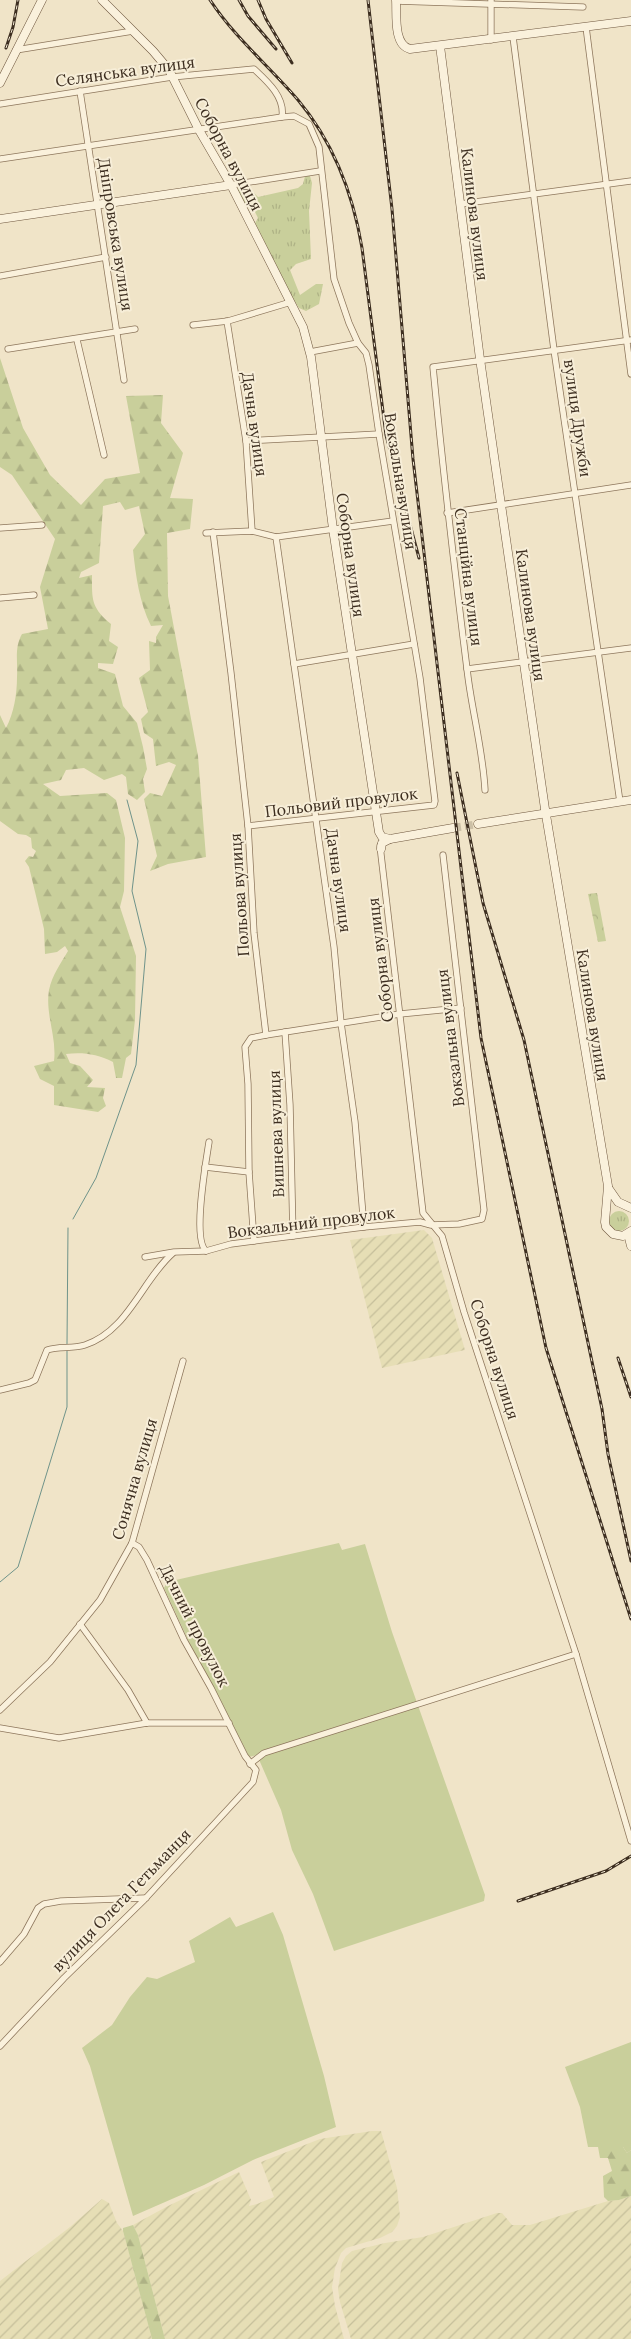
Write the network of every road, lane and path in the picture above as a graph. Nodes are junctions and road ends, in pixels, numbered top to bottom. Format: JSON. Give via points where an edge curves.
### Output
{"nodes":[{"id":1,"x":42,"y":0,"type":"edge"},
{"id":2,"x":102,"y":0,"type":"edge"},
{"id":3,"x":396,"y":0,"type":"edge"},
{"id":4,"x":491,"y":1,"type":"edge"},
{"id":5,"x":583,"y":7,"type":"dead end"},
{"id":6,"x":631,"y":20,"type":"edge"},
{"id":7,"x":586,"y":27,"type":"junction"},
{"id":8,"x":132,"y":31,"type":"junction"},
{"id":9,"x":513,"y":37,"type":"junction"},
{"id":10,"x":491,"y":40,"type":"junction"},
{"id":11,"x":440,"y":46,"type":"junction"},
{"id":12,"x":16,"y":50,"type":"junction"},
{"id":13,"x":172,"y":77,"type":"junction"},
{"id":14,"x":0,"y":82,"type":"edge"},
{"id":15,"x":80,"y":91,"type":"junction"},
{"id":16,"x":0,"y":104,"type":"edge"},
{"id":17,"x":282,"y":117,"type":"junction"},
{"id":18,"x":199,"y":130,"type":"junction"},
{"id":19,"x":89,"y":146,"type":"junction"},
{"id":20,"x":0,"y":159,"type":"edge"},
{"id":21,"x":320,"y":171,"type":"junction"},
{"id":22,"x":631,"y":181,"type":"edge"},
{"id":23,"x":606,"y":184,"type":"junction"},
{"id":24,"x":231,"y":185,"type":"junction"},
{"id":25,"x":533,"y":194,"type":"junction"},
{"id":26,"x":98,"y":204,"type":"junction"},
{"id":27,"x":460,"y":204,"type":"junction"},
{"id":28,"x":0,"y":219,"type":"edge"},
{"id":29,"x":106,"y":258,"type":"junction"},
{"id":30,"x":0,"y":276,"type":"edge"},
{"id":31,"x":291,"y":302,"type":"junction"},
{"id":32,"x":227,"y":321,"type":"junction"},
{"id":33,"x":193,"y":325,"type":"dead end"},
{"id":34,"x":135,"y":329,"type":"dead end"},
{"id":35,"x":117,"y":332,"type":"junction"},
{"id":36,"x":77,"y":340,"type":"junction"},
{"id":37,"x":628,"y":340,"type":"edge"},
{"id":38,"x":358,"y":343,"type":"junction"},
{"id":39,"x":8,"y":350,"type":"dead end"},
{"id":40,"x":554,"y":350,"type":"junction"},
{"id":41,"x":310,"y":352,"type":"junction"},
{"id":42,"x":480,"y":359,"type":"junction"},
{"id":43,"x":631,"y":374,"type":"edge"},
{"id":44,"x":124,"y":380,"type":"dead end"},
{"id":45,"x":379,"y":434,"type":"junction"},
{"id":46,"x":320,"y":439,"type":"junction"},
{"id":47,"x":246,"y":441,"type":"junction"},
{"id":48,"x":104,"y":455,"type":"dead end"},
{"id":49,"x":631,"y":485,"type":"edge"},
{"id":50,"x":575,"y":492,"type":"junction"},
{"id":51,"x":501,"y":504,"type":"junction"},
{"id":52,"x":447,"y":513,"type":"junction"},
{"id":53,"x":394,"y":521,"type":"junction"},
{"id":54,"x":42,"y":525,"type":"dead end"},
{"id":55,"x":0,"y":528,"type":"edge"},
{"id":56,"x":333,"y":529,"type":"junction"},
{"id":57,"x":252,"y":531,"type":"junction"},
{"id":58,"x":213,"y":532,"type":"junction"},
{"id":59,"x":206,"y":533,"type":"dead end"},
{"id":60,"x":276,"y":537,"type":"junction"},
{"id":61,"x":34,"y":595,"type":"dead end"},
{"id":62,"x":0,"y":598,"type":"edge"},
{"id":63,"x":414,"y":644,"type":"junction"},
{"id":64,"x":631,"y":648,"type":"edge"},
{"id":65,"x":598,"y":653,"type":"junction"},
{"id":66,"x":352,"y":654,"type":"junction"},
{"id":67,"x":524,"y":662,"type":"junction"},
{"id":68,"x":294,"y":664,"type":"junction"},
{"id":69,"x":467,"y":669,"type":"junction"},
{"id":70,"x":485,"y":790,"type":"dead end"},
{"id":71,"x":631,"y":800,"type":"edge"},
{"id":72,"x":435,"y":801,"type":"joint"},
{"id":73,"x":620,"y":802,"type":"junction"},
{"id":74,"x":376,"y":812,"type":"junction"},
{"id":75,"x":546,"y":814,"type":"junction"},
{"id":76,"x":316,"y":819,"type":"junction"},
{"id":77,"x":478,"y":824,"type":"tunnel mouth"},
{"id":78,"x":248,"y":826,"type":"junction"},
{"id":79,"x":453,"y":828,"type":"tunnel mouth"},
{"id":80,"x":379,"y":832,"type":"junction"},
{"id":81,"x":390,"y":839,"type":"junction"},
{"id":82,"x":381,"y":848,"type":"junction"},
{"id":83,"x":443,"y":855,"type":"dead end"},
{"id":84,"x":461,"y":1008,"type":"junction"},
{"id":85,"x":400,"y":1014,"type":"junction"},
{"id":86,"x":341,"y":1024,"type":"junction"},
{"id":87,"x":284,"y":1032,"type":"junction"},
{"id":88,"x":266,"y":1035,"type":"junction"},
{"id":89,"x":209,"y":1142,"type":"dead end"},
{"id":90,"x":206,"y":1167,"type":"junction"},
{"id":91,"x":249,"y":1172,"type":"junction"},
{"id":92,"x":608,"y":1186,"type":"junction"},
{"id":93,"x":629,"y":1208,"type":"edge"},
{"id":94,"x":606,"y":1216,"type":"junction"},
{"id":95,"x":482,"y":1218,"type":"joint"},
{"id":96,"x":431,"y":1224,"type":"junction"},
{"id":97,"x":364,"y":1227,"type":"junction"},
{"id":98,"x":630,"y":1233,"type":"edge"},
{"id":99,"x":293,"y":1236,"type":"junction"},
{"id":100,"x":254,"y":1241,"type":"junction"},
{"id":101,"x":631,"y":1246,"type":"edge"},
{"id":102,"x":206,"y":1251,"type":"junction"},
{"id":103,"x":174,"y":1252,"type":"junction"},
{"id":104,"x":145,"y":1257,"type":"dead end"},
{"id":105,"x":183,"y":1361,"type":"dead end"},
{"id":106,"x":0,"y":1390,"type":"edge"},
{"id":107,"x":132,"y":1543,"type":"junction"},
{"id":108,"x":80,"y":1624,"type":"junction"},
{"id":109,"x":576,"y":1654,"type":"junction"},
{"id":110,"x":0,"y":1710,"type":"edge"},
{"id":111,"x":147,"y":1723,"type":"junction"},
{"id":112,"x":229,"y":1723,"type":"junction"},
{"id":113,"x":0,"y":1728,"type":"edge"},
{"id":114,"x":250,"y":1764,"type":"junction"},
{"id":115,"x":256,"y":1770,"type":"joint"},
{"id":116,"x":631,"y":1841,"type":"edge"},
{"id":117,"x":146,"y":1898,"type":"junction"},
{"id":118,"x":0,"y":1962,"type":"edge"},
{"id":119,"x":0,"y":2046,"type":"edge"}],
"edges":[{"from":1,"to":12,"type":"street"},
{"from":2,"to":8,"type":"street","name":"Соборна вулиця"},
{"from":3,"to":4,"type":"street"},
{"from":3,"to":11,"type":"street","via":[[402,45],[410,49]]},
{"from":4,"to":5,"type":"street"},
{"from":4,"to":10,"type":"street"},
{"from":6,"to":7,"type":"street"},
{"from":7,"to":9,"type":"street"},
{"from":7,"to":23,"type":"street"},
{"from":8,"to":12,"type":"street"},
{"from":8,"to":13,"type":"street","name":"Соборна вулиця","via":[[160,58]]},
{"from":9,"to":10,"type":"street"},
{"from":9,"to":25,"type":"street","name":"вулиця Дружби"},
{"from":10,"to":11,"type":"street"},
{"from":11,"to":27,"type":"street","name":"Калинова вулиця"},
{"from":12,"to":14,"type":"street"},
{"from":13,"to":15,"type":"street","name":"Селянська вулиця"},
{"from":13,"to":17,"type":"street","name":"Селянська вулиця","via":[[254,69],[280,97],[284,107]]},
{"from":13,"to":18,"type":"street","name":"Соборна вулиця"},
{"from":15,"to":16,"type":"street","name":"Селянська вулиця"},
{"from":15,"to":19,"type":"street","name":"Дніпровська вулиця"},
{"from":17,"to":18,"type":"street"},
{"from":17,"to":21,"type":"street","name":"Вокзальна вулиця","via":[[294,116],[309,124],[319,147]]},
{"from":18,"to":19,"type":"street"},
{"from":18,"to":24,"type":"street","name":"Соборна вулиця"},
{"from":19,"to":20,"type":"street"},
{"from":19,"to":26,"type":"street","name":"Дніпровська вулиця"},
{"from":21,"to":24,"type":"street"},
{"from":21,"to":38,"type":"street","name":"Вокзальна вулиця","via":[[334,279]]},
{"from":22,"to":23,"type":"street"},
{"from":23,"to":25,"type":"street"},
{"from":23,"to":37,"type":"street"},
{"from":24,"to":26,"type":"street"},
{"from":24,"to":31,"type":"street","name":"Соборна вулиця"},
{"from":25,"to":27,"type":"street"},
{"from":25,"to":40,"type":"street","name":"вулиця Дружби"},
{"from":26,"to":28,"type":"street"},
{"from":26,"to":29,"type":"street","name":"Дніпровська вулиця"},
{"from":27,"to":42,"type":"street","name":"Калинова вулиця"},
{"from":29,"to":30,"type":"street"},
{"from":29,"to":35,"type":"street","name":"Дніпровська вулиця"},
{"from":31,"to":32,"type":"street"},
{"from":31,"to":41,"type":"street","name":"Соборна вулиця"},
{"from":32,"to":33,"type":"street"},
{"from":32,"to":47,"type":"street","name":"Дачна вулиця"},
{"from":34,"to":35,"type":"street"},
{"from":35,"to":36,"type":"street"},
{"from":35,"to":44,"type":"street","name":"Дніпровська вулиця"},
{"from":36,"to":39,"type":"street"},
{"from":36,"to":48,"type":"street"},
{"from":37,"to":40,"type":"street"},
{"from":37,"to":43,"type":"street"},
{"from":38,"to":41,"type":"street"},
{"from":38,"to":45,"type":"street","name":"Вокзальна вулиця","via":[[366,352]]},
{"from":40,"to":42,"type":"street"},
{"from":40,"to":50,"type":"street","name":"вулиця Дружби"},
{"from":41,"to":46,"type":"street","name":"Соборна вулиця"},
{"from":42,"to":51,"type":"street","name":"Калинова вулиця"},
{"from":42,"to":52,"type":"street","name":"Станційна вулиця","via":[[433,367]]},
{"from":45,"to":46,"type":"street"},
{"from":45,"to":53,"type":"street","name":"Вокзальна вулиця"},
{"from":46,"to":47,"type":"street"},
{"from":46,"to":56,"type":"street","name":"Соборна вулиця"},
{"from":47,"to":57,"type":"street","name":"Дачна вулиця"},
{"from":49,"to":50,"type":"street"},
{"from":50,"to":51,"type":"street"},
{"from":50,"to":65,"type":"street","name":"вулиця Дружби"},
{"from":51,"to":52,"type":"street"},
{"from":51,"to":67,"type":"street","name":"Калинова вулиця"},
{"from":52,"to":69,"type":"street","name":"Станційна вулиця"},
{"from":53,"to":56,"type":"street"},
{"from":53,"to":63,"type":"street","name":"Вокзальна вулиця"},
{"from":54,"to":55,"type":"street"},
{"from":56,"to":60,"type":"street"},
{"from":56,"to":66,"type":"street","name":"Соборна вулиця"},
{"from":57,"to":58,"type":"street"},
{"from":57,"to":60,"type":"street"},
{"from":58,"to":59,"type":"street"},
{"from":58,"to":78,"type":"street","name":"Польова вулиця"},
{"from":60,"to":68,"type":"street","name":"Дачна вулиця"},
{"from":61,"to":62,"type":"street"},
{"from":63,"to":66,"type":"street"},
{"from":63,"to":72,"type":"street","name":"Вокзальна вулиця"},
{"from":64,"to":65,"type":"street"},
{"from":65,"to":67,"type":"street"},
{"from":65,"to":73,"type":"street","name":"вулиця Дружби"},
{"from":66,"to":68,"type":"street"},
{"from":66,"to":74,"type":"street","name":"Соборна вулиця"},
{"from":67,"to":69,"type":"street"},
{"from":67,"to":75,"type":"street","name":"Калинова вулиця"},
{"from":68,"to":76,"type":"street","name":"Дачна вулиця"},
{"from":69,"to":70,"type":"street","name":"Станційна вулиця","via":[[483,756]]},
{"from":71,"to":73,"type":"street"},
{"from":72,"to":74,"type":"street","name":"Польовий провулок","via":[[434,805]]},
{"from":73,"to":75,"type":"street"},
{"from":74,"to":76,"type":"street","name":"Польовий провулок"},
{"from":74,"to":80,"type":"street","name":"Соборна вулиця"},
{"from":75,"to":77,"type":"street"},
{"from":75,"to":92,"type":"street","name":"Калинова вулиця"},
{"from":76,"to":78,"type":"street","name":"Польовий провулок"},
{"from":76,"to":86,"type":"street","name":"Дачна вулиця"},
{"from":78,"to":88,"type":"street","name":"Польова вулиця","via":[[254,933]]},
{"from":79,"to":81,"type":"street"},
{"from":80,"to":81,"type":"street","via":[[382,837]]},
{"from":80,"to":82,"type":"street","name":"Соборна вулиця"},
{"from":81,"to":82,"type":"street","via":[[382,843]]},
{"from":82,"to":85,"type":"street","name":"Соборна вулиця"},
{"from":83,"to":84,"type":"street","name":"Вокзальна вулиця"},
{"from":84,"to":85,"type":"street"},
{"from":84,"to":95,"type":"street","name":"Вокзальна вулиця","via":[[484,1210]]},
{"from":85,"to":86,"type":"street"},
{"from":85,"to":96,"type":"street","name":"Соборна вулиця","via":[[423,1213]]},
{"from":86,"to":87,"type":"street"},
{"from":86,"to":97,"type":"street","name":"Дачна вулиця","via":[[355,1122]]},
{"from":87,"to":88,"type":"street"},
{"from":87,"to":99,"type":"street","name":"Вишнева вулиця","via":[[290,1105]]},
{"from":88,"to":91,"type":"street","via":[[251,1038],[245,1044]]},
{"from":89,"to":90,"type":"street"},
{"from":90,"to":91,"type":"street"},
{"from":90,"to":102,"type":"street","via":[[201,1201],[201,1240]]},
{"from":91,"to":100,"type":"street"},
{"from":92,"to":93,"type":"street","via":[[614,1199]]},
{"from":92,"to":94,"type":"street","name":"Калинова вулиця"},
{"from":93,"to":94,"type":"street","via":[[615,1207]]},
{"from":94,"to":98,"type":"street","via":[[609,1231],[618,1236]]},
{"from":95,"to":96,"type":"street","name":"Вокзальний провулок","via":[[459,1224]]},
{"from":96,"to":97,"type":"street","name":"Вокзальний провулок"},
{"from":96,"to":109,"type":"street","name":"Соборна вулиця","via":[[442,1236]]},
{"from":97,"to":99,"type":"street","name":"Вокзальний провулок"},
{"from":98,"to":101,"type":"street"},
{"from":99,"to":100,"type":"street","name":"Вокзальний провулок"},
{"from":100,"to":102,"type":"street","name":"Вокзальний провулок"},
{"from":102,"to":103,"type":"street","name":"Вокзальний провулок"},
{"from":103,"to":104,"type":"street","name":"Вокзальний провулок"},
{"from":103,"to":106,"type":"street","via":[[160,1266],[131,1309],[104,1335],[84,1345],[47,1350],[34,1380]]},
{"from":105,"to":107,"type":"street","name":"Сонячна вулиця"},
{"from":107,"to":108,"type":"street","name":"Сонячна вулиця","via":[[100,1600]]},
{"from":107,"to":112,"type":"street","name":"Дачний провулок","via":[[139,1547],[147,1560],[184,1640]]},
{"from":108,"to":110,"type":"street","name":"Сонячна вулиця","via":[[50,1662]]},
{"from":108,"to":111,"type":"street","via":[[128,1690]]},
{"from":109,"to":114,"type":"street","via":[[264,1753]]},
{"from":109,"to":116,"type":"street","name":"Соборна вулиця"},
{"from":111,"to":112,"type":"street"},
{"from":111,"to":113,"type":"street","via":[[59,1738]]},
{"from":112,"to":114,"type":"street","name":"Дачний провулок"},
{"from":114,"to":115,"type":"street","name":"Дачний провулок"},
{"from":115,"to":117,"type":"street","name":"вулиця Олега Гетьманця","via":[[253,1782]]},
{"from":117,"to":118,"type":"street","via":[[44,1904]]},
{"from":117,"to":119,"type":"street","name":"вулиця Олега Гетьманця"}]}
